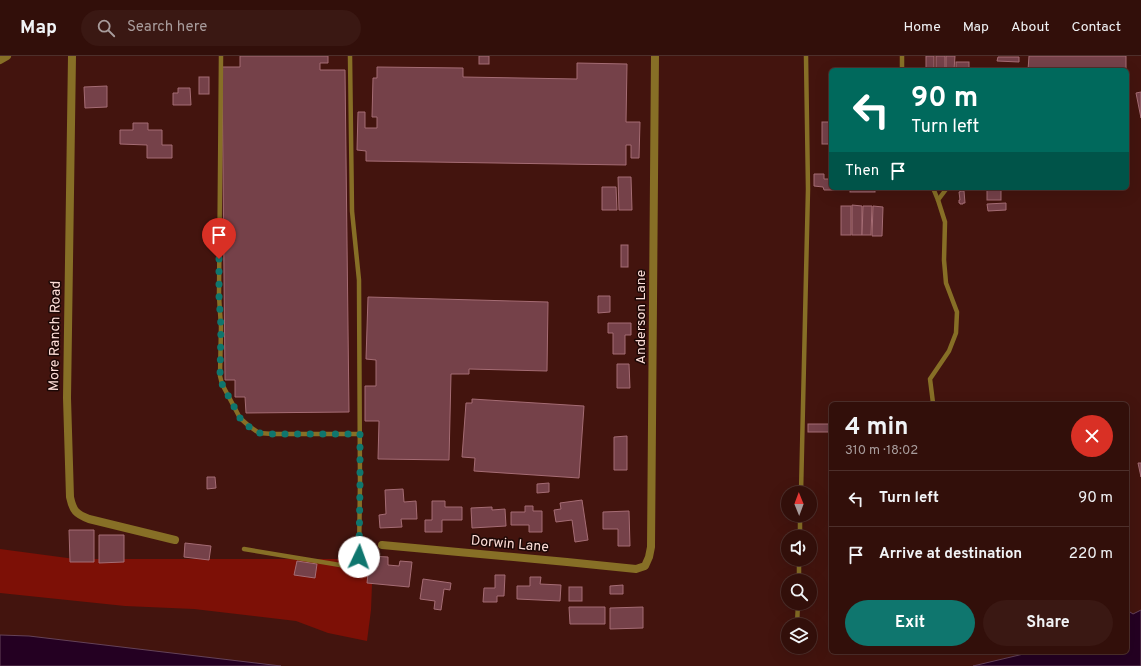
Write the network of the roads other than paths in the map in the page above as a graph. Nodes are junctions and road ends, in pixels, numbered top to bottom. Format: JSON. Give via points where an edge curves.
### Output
{"nodes":[{"id":1,"x":7,"y":56,"type":"edge"},
{"id":2,"x":72,"y":56,"type":"edge"},
{"id":3,"x":221,"y":56,"type":"edge"},
{"id":4,"x":350,"y":56,"type":"edge"},
{"id":5,"x":655,"y":56,"type":"edge"},
{"id":6,"x":806,"y":56,"type":"edge"},
{"id":7,"x":902,"y":56,"type":"edge"},
{"id":8,"x":0,"y":60,"type":"edge"},
{"id":9,"x":902,"y":68,"type":"edge"},
{"id":10,"x":934,"y":190,"type":"edge"},
{"id":11,"x":946,"y":190,"type":"edge"},
{"id":12,"x":938,"y":200,"type":"junction"},
{"id":13,"x":933,"y":402,"type":"edge"},
{"id":14,"x":360,"y":434,"type":"junction"},
{"id":15,"x":801,"y":486,"type":"edge"},
{"id":16,"x":175,"y":540,"type":"dead end"},
{"id":17,"x":382,"y":545,"type":"dead end"},
{"id":18,"x":244,"y":550,"type":"dead end"},
{"id":19,"x":636,"y":569,"type":"joint"}],
"edges":[{"from":1,"to":8,"type":"street"},
{"from":2,"to":16,"type":"street","name":"More Ranch Road","via":[[67,398],[70,497],[78,515]]},
{"from":3,"to":14,"type":"lane","via":[[219,296],[222,384],[240,418],[259,433]]},
{"from":4,"to":14,"type":"lane","via":[[352,210],[359,280]]},
{"from":5,"to":19,"type":"street","name":"Anderson Lane","via":[[651,547],[645,566]]},
{"from":6,"to":15,"type":"lane","via":[[808,189]]},
{"from":7,"to":9,"type":"lane"},
{"from":10,"to":12,"type":"lane"},
{"from":11,"to":12,"type":"lane"},
{"from":12,"to":13,"type":"lane","via":[[944,222],[946,283],[957,312],[956,333],[949,351],[930,379]]},
{"from":14,"to":18,"type":"lane","via":[[360,543],[357,563],[346,566]]},
{"from":17,"to":19,"type":"street","name":"Dorwin Lane"}]}
